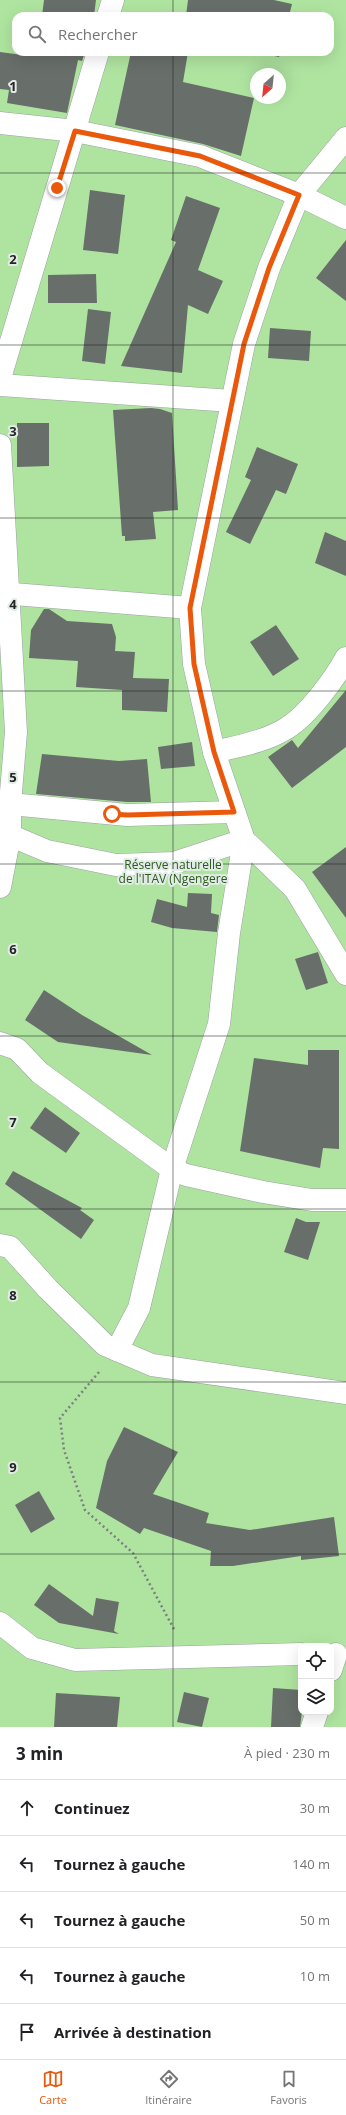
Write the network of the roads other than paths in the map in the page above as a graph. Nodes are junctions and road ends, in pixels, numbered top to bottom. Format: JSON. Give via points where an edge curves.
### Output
{"nodes":[{"id":1,"x":113,"y":0,"type":"edge"},
{"id":2,"x":109,"y":12,"type":"edge"},
{"id":3,"x":97,"y":56,"type":"edge"},
{"id":4,"x":0,"y":123,"type":"edge"},
{"id":5,"x":75,"y":131,"type":"junction"},
{"id":6,"x":346,"y":138,"type":"edge"},
{"id":7,"x":299,"y":195,"type":"junction"},
{"id":8,"x":346,"y":218,"type":"edge"},
{"id":9,"x":0,"y":378,"type":"edge"},
{"id":10,"x":0,"y":385,"type":"edge"},
{"id":11,"x":232,"y":401,"type":"junction"},
{"id":12,"x":0,"y":445,"type":"edge"},
{"id":13,"x":3,"y":593,"type":"edge"},
{"id":14,"x":190,"y":608,"type":"junction"},
{"id":15,"x":346,"y":658,"type":"edge"},
{"id":16,"x":214,"y":752,"type":"junction"},
{"id":17,"x":10,"y":804,"type":"junction"},
{"id":18,"x":234,"y":812,"type":"junction"},
{"id":19,"x":5,"y":833,"type":"edge"},
{"id":20,"x":244,"y":840,"type":"junction"},
{"id":21,"x":0,"y":888,"type":"edge"},
{"id":22,"x":346,"y":974,"type":"edge"},
{"id":23,"x":0,"y":1044,"type":"edge"},
{"id":24,"x":172,"y":1169,"type":"junction"},
{"id":25,"x":346,"y":1200,"type":"edge"},
{"id":26,"x":3,"y":1249,"type":"edge"},
{"id":27,"x":117,"y":1350,"type":"junction"},
{"id":28,"x":346,"y":1393,"type":"edge"},
{"id":29,"x":0,"y":1622,"type":"edge"},
{"id":30,"x":298,"y":1654,"type":"edge"},
{"id":31,"x":316,"y":1715,"type":"edge"},
{"id":32,"x":312,"y":1727,"type":"edge"}],
"edges":[{"from":1,"to":2,"type":"street"},
{"from":3,"to":5,"type":"street"},
{"from":4,"to":5,"type":"street"},
{"from":5,"to":7,"type":"street","via":[[200,156]]},
{"from":5,"to":9,"type":"street","via":[[38,245]]},
{"from":6,"to":7,"type":"street"},
{"from":7,"to":8,"type":"street"},
{"from":7,"to":11,"type":"street","via":[[269,268],[244,344]]},
{"from":10,"to":11,"type":"street"},
{"from":11,"to":14,"type":"street"},
{"from":12,"to":13,"type":"street"},
{"from":13,"to":14,"type":"street"},
{"from":13,"to":17,"type":"street","via":[[16,732]]},
{"from":14,"to":16,"type":"street","via":[[194,664]]},
{"from":15,"to":16,"type":"street","via":[[309,708],[287,728],[265,739]]},
{"from":16,"to":18,"type":"street"},
{"from":17,"to":18,"type":"street","via":[[127,815]]},
{"from":17,"to":19,"type":"street"},
{"from":18,"to":20,"type":"street"},
{"from":19,"to":20,"type":"street","via":[[47,851],[116,865],[174,863]]},
{"from":19,"to":21,"type":"street"},
{"from":20,"to":22,"type":"street","via":[[295,889]]},
{"from":20,"to":24,"type":"street","via":[[218,1024]]},
{"from":23,"to":24,"type":"street","via":[[17,1049],[40,1073]]},
{"from":24,"to":25,"type":"street","via":[[194,1177],[263,1192],[312,1200]]},
{"from":24,"to":27,"type":"street","via":[[139,1308]]},
{"from":26,"to":27,"type":"street","via":[[48,1289],[104,1345]]},
{"from":27,"to":28,"type":"street","via":[[152,1365]]},
{"from":29,"to":30,"type":"street","via":[[32,1648],[75,1660]]},
{"from":31,"to":32,"type":"street"}]}
